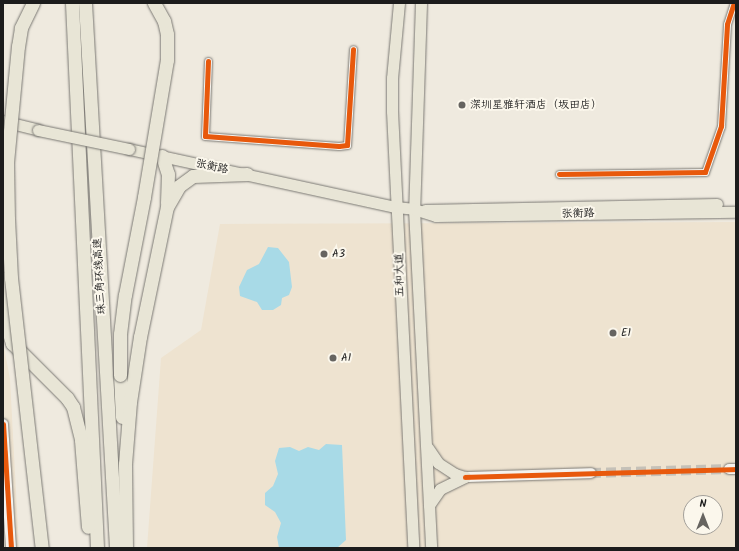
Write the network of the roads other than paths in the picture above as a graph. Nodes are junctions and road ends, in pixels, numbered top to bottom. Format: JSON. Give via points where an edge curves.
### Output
{"nodes":[{"id":1,"x":33,"y":3,"type":"edge"},
{"id":2,"x":72,"y":3,"type":"edge"},
{"id":3,"x":86,"y":3,"type":"edge"},
{"id":4,"x":154,"y":3,"type":"edge"},
{"id":5,"x":399,"y":3,"type":"edge"},
{"id":6,"x":421,"y":3,"type":"edge"},
{"id":7,"x":734,"y":3,"type":"edge"},
{"id":8,"x":353,"y":49,"type":"dead end"},
{"id":9,"x":208,"y":61,"type":"dead end"},
{"id":10,"x":9,"y":123,"type":"edge"},
{"id":11,"x":3,"y":130,"type":"edge"},
{"id":12,"x":162,"y":156,"type":"junction"},
{"id":13,"x":247,"y":174,"type":"junction"},
{"id":14,"x":559,"y":174,"type":"dead end"},
{"id":15,"x":167,"y":207,"type":"junction"},
{"id":16,"x":396,"y":207,"type":"junction"},
{"id":17,"x":735,"y":208,"type":"edge"},
{"id":18,"x":417,"y":209,"type":"junction"},
{"id":19,"x":3,"y":280,"type":"edge"},
{"id":20,"x":3,"y":424,"type":"edge"},
{"id":21,"x":426,"y":445,"type":"junction"},
{"id":22,"x":125,"y":464,"type":"junction"},
{"id":23,"x":591,"y":473,"type":"tunnel mouth"},
{"id":24,"x":465,"y":477,"type":"junction"},
{"id":25,"x":429,"y":506,"type":"junction"},
{"id":26,"x":11,"y":548,"type":"edge"},
{"id":27,"x":42,"y":548,"type":"edge"},
{"id":28,"x":90,"y":548,"type":"edge"},
{"id":29,"x":97,"y":548,"type":"edge"},
{"id":30,"x":116,"y":548,"type":"edge"},
{"id":31,"x":126,"y":548,"type":"edge"},
{"id":32,"x":413,"y":548,"type":"edge"},
{"id":33,"x":431,"y":548,"type":"edge"}],
"edges":[{"from":1,"to":27,"type":"highway","bridge":true,"via":[[21,28],[17,53],[8,164],[8,219],[11,278]]},
{"from":2,"to":29,"type":"highway","name":"珠三角环线高速"},
{"from":3,"to":30,"type":"highway","name":"珠三角环线高速"},
{"from":4,"to":22,"type":"highway","bridge":true,"via":[[164,21],[168,48],[120,334]]},
{"from":5,"to":16,"type":"main road","name":"五和大道","via":[[392,78]]},
{"from":6,"to":18,"type":"main road","name":"五和大道"},
{"from":7,"to":14,"type":"street","via":[[727,24],[721,126],[706,172]]},
{"from":8,"to":9,"type":"street","via":[[347,146],[205,136]]},
{"from":10,"to":11,"type":"highway"},
{"from":10,"to":12,"type":"main road","name":"张衡路","bridge":true},
{"from":12,"to":13,"type":"main road","name":"张衡路"},
{"from":12,"to":15,"type":"highway","via":[[168,174]]},
{"from":13,"to":15,"type":"highway","via":[[192,176],[179,186]]},
{"from":13,"to":16,"type":"main road","name":"张衡路"},
{"from":15,"to":22,"type":"highway","via":[[135,366]]},
{"from":16,"to":18,"type":"main road","name":"张衡路"},
{"from":16,"to":32,"type":"main road","name":"五和大道","via":[[400,225],[401,315]]},
{"from":17,"to":18,"type":"main road","name":"张衡路"},
{"from":18,"to":21,"type":"main road","name":"五和大道","via":[[417,303]]},
{"from":19,"to":28,"type":"highway","via":[[8,330],[12,343],[67,398],[78,424]]},
{"from":20,"to":26,"type":"street"},
{"from":21,"to":24,"type":"main road","via":[[438,463]]},
{"from":21,"to":25,"type":"main road","name":"五和大道"},
{"from":22,"to":31,"type":"highway"},
{"from":23,"to":24,"type":"street"},
{"from":24,"to":25,"type":"main road","via":[[440,489]]},
{"from":25,"to":33,"type":"main road","name":"五和大道"}]}
